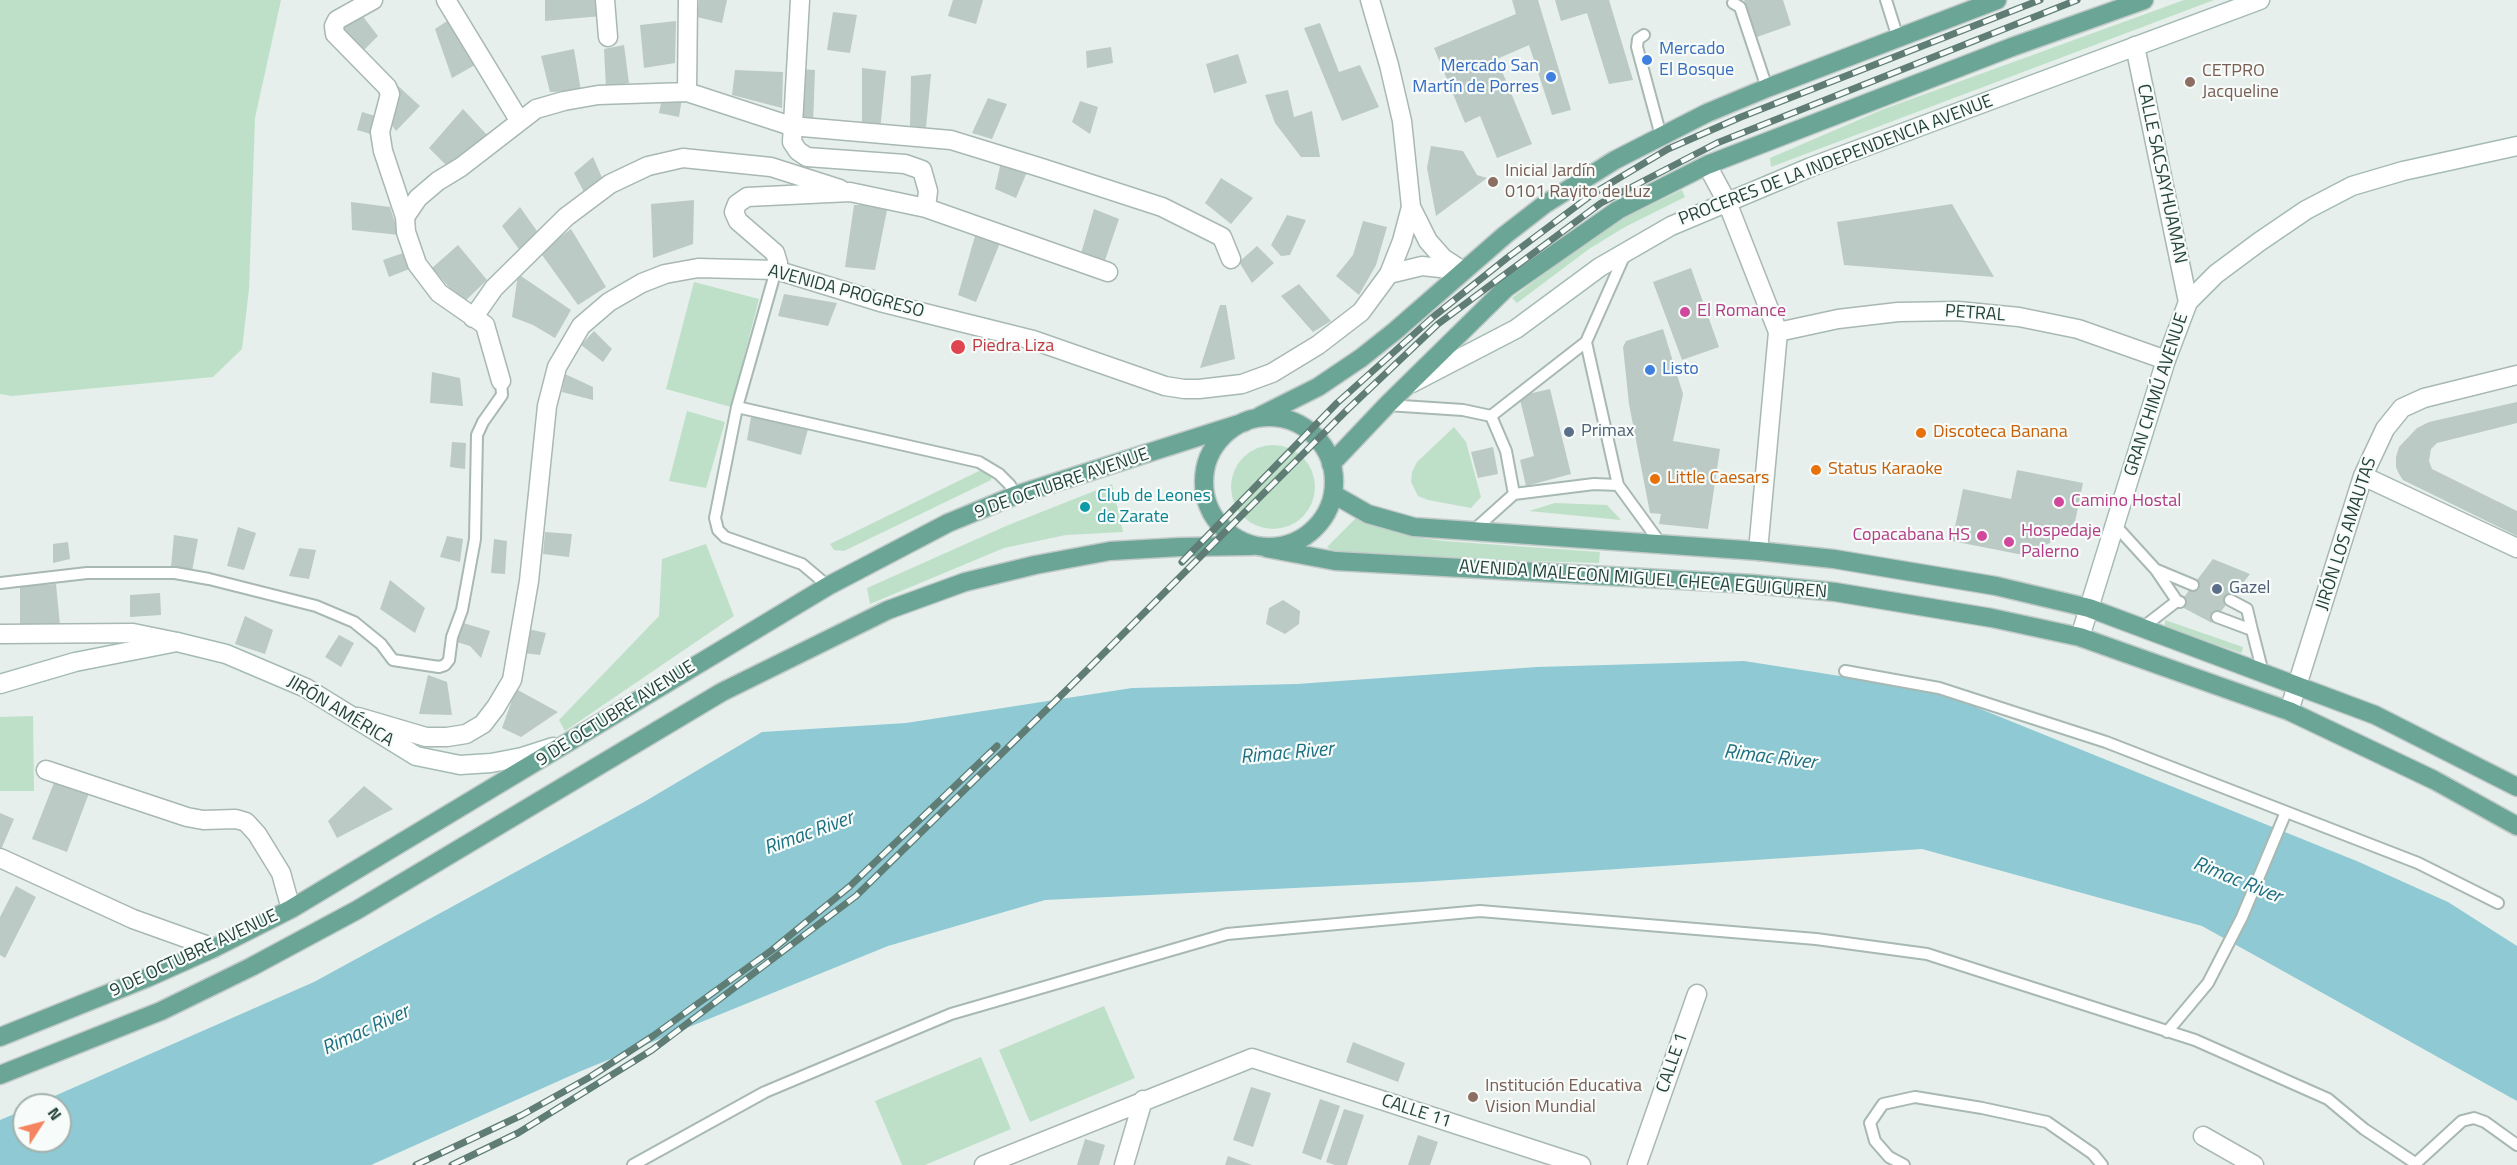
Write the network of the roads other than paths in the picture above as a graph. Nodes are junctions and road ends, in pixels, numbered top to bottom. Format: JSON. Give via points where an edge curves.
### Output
{"nodes":[{"id":1,"x":373,"y":0,"type":"edge"},
{"id":2,"x":446,"y":0,"type":"edge"},
{"id":3,"x":605,"y":0,"type":"edge"},
{"id":4,"x":688,"y":0,"type":"edge"},
{"id":5,"x":800,"y":0,"type":"edge"},
{"id":6,"x":1370,"y":0,"type":"edge"},
{"id":7,"x":1886,"y":0,"type":"edge"},
{"id":8,"x":1997,"y":0,"type":"edge"},
{"id":9,"x":2144,"y":0,"type":"edge"},
{"id":10,"x":2260,"y":0,"type":"edge"},
{"id":11,"x":1733,"y":3,"type":"dead end"},
{"id":12,"x":1644,"y":35,"type":"dead end"},
{"id":13,"x":608,"y":37,"type":"dead end"},
{"id":14,"x":1898,"y":38,"type":"junction"},
{"id":15,"x":2134,"y":46,"type":"junction"},
{"id":16,"x":1767,"y":88,"type":"junction"},
{"id":17,"x":687,"y":92,"type":"junction"},
{"id":18,"x":519,"y":120,"type":"junction"},
{"id":19,"x":791,"y":126,"type":"junction"},
{"id":20,"x":1661,"y":136,"type":"junction"},
{"id":21,"x":2517,"y":146,"type":"edge"},
{"id":22,"x":1707,"y":165,"type":"junction"},
{"id":23,"x":850,"y":192,"type":"junction"},
{"id":24,"x":1727,"y":202,"type":"junction"},
{"id":25,"x":1411,"y":207,"type":"junction"},
{"id":26,"x":926,"y":208,"type":"junction"},
{"id":27,"x":405,"y":217,"type":"junction"},
{"id":28,"x":1626,"y":250,"type":"junction"},
{"id":29,"x":1231,"y":259,"type":"dead end"},
{"id":30,"x":776,"y":270,"type":"junction"},
{"id":31,"x":1463,"y":271,"type":"junction"},
{"id":32,"x":1108,"y":272,"type":"dead end"},
{"id":33,"x":1389,"y":274,"type":"junction"},
{"id":34,"x":2188,"y":302,"type":"junction"},
{"id":35,"x":473,"y":318,"type":"junction"},
{"id":36,"x":1778,"y":332,"type":"junction"},
{"id":37,"x":1586,"y":342,"type":"junction"},
{"id":38,"x":2166,"y":360,"type":"junction"},
{"id":39,"x":2517,"y":375,"type":"edge"},
{"id":40,"x":501,"y":381,"type":"joint"},
{"id":41,"x":1405,"y":387,"type":"junction"},
{"id":42,"x":1387,"y":405,"type":"junction"},
{"id":43,"x":737,"y":406,"type":"junction"},
{"id":44,"x":1491,"y":416,"type":"junction"},
{"id":45,"x":1253,"y":419,"type":"junction"},
{"id":46,"x":1331,"y":464,"type":"junction"},
{"id":47,"x":2363,"y":476,"type":"junction"},
{"id":48,"x":1618,"y":485,"type":"junction"},
{"id":49,"x":1333,"y":494,"type":"junction"},
{"id":50,"x":1514,"y":494,"type":"junction"},
{"id":51,"x":1016,"y":495,"type":"junction"},
{"id":52,"x":2115,"y":525,"type":"junction"},
{"id":53,"x":1475,"y":529,"type":"junction"},
{"id":54,"x":1661,"y":544,"type":"junction"},
{"id":55,"x":1259,"y":547,"type":"junction"},
{"id":56,"x":2517,"y":548,"type":"edge"},
{"id":57,"x":1758,"y":551,"type":"junction"},
{"id":58,"x":2156,"y":570,"type":"junction"},
{"id":59,"x":0,"y":583,"type":"edge"},
{"id":60,"x":828,"y":585,"type":"junction"},
{"id":61,"x":2193,"y":585,"type":"dead end"},
{"id":62,"x":2230,"y":600,"type":"dead end"},
{"id":63,"x":2089,"y":608,"type":"junction"},
{"id":64,"x":2217,"y":617,"type":"dead end"},
{"id":65,"x":2142,"y":628,"type":"junction"},
{"id":66,"x":2252,"y":630,"type":"junction"},
{"id":67,"x":0,"y":634,"type":"edge"},
{"id":68,"x":2080,"y":637,"type":"junction"},
{"id":69,"x":177,"y":642,"type":"junction"},
{"id":70,"x":1845,"y":671,"type":"dead end"},
{"id":71,"x":2263,"y":673,"type":"junction"},
{"id":72,"x":0,"y":684,"type":"edge"},
{"id":73,"x":2298,"y":685,"type":"junction"},
{"id":74,"x":2289,"y":711,"type":"junction"},
{"id":75,"x":342,"y":712,"type":"junction"},
{"id":76,"x":577,"y":739,"type":"junction"},
{"id":77,"x":46,"y":770,"type":"dead end"},
{"id":78,"x":2517,"y":787,"type":"edge"},
{"id":79,"x":2286,"y":812,"type":"junction"},
{"id":80,"x":2517,"y":826,"type":"edge"},
{"id":81,"x":0,"y":858,"type":"edge"},
{"id":82,"x":2498,"y":903,"type":"dead end"},
{"id":83,"x":291,"y":909,"type":"junction"},
{"id":84,"x":214,"y":948,"type":"junction"},
{"id":85,"x":1697,"y":994,"type":"dead end"},
{"id":86,"x":2167,"y":1032,"type":"junction"},
{"id":87,"x":0,"y":1037,"type":"edge"},
{"id":88,"x":0,"y":1075,"type":"edge"},
{"id":89,"x":1143,"y":1100,"type":"junction"},
{"id":90,"x":2203,"y":1136,"type":"dead end"},
{"id":91,"x":2517,"y":1145,"type":"edge"},
{"id":92,"x":2414,"y":1164,"type":"edge"},
{"id":93,"x":633,"y":1165,"type":"edge"},
{"id":94,"x":984,"y":1165,"type":"edge"},
{"id":95,"x":1124,"y":1165,"type":"edge"},
{"id":96,"x":1581,"y":1165,"type":"edge"},
{"id":97,"x":1637,"y":1165,"type":"edge"},
{"id":98,"x":1905,"y":1165,"type":"edge"},
{"id":99,"x":2102,"y":1165,"type":"edge"},
{"id":100,"x":2254,"y":1165,"type":"edge"}],
"edges":[{"from":1,"to":27,"type":"street","via":[[337,20],[335,34],[390,94],[380,132]]},
{"from":2,"to":18,"type":"street"},
{"from":3,"to":13,"type":"street"},
{"from":4,"to":17,"type":"street"},
{"from":5,"to":19,"type":"street"},
{"from":6,"to":25,"type":"street","via":[[1402,121]]},
{"from":7,"to":14,"type":"lane"},
{"from":8,"to":14,"type":"main road"},
{"from":9,"to":22,"type":"main road","name":"PROCERES DE LA INDEPENDENCIA AVENUE"},
{"from":10,"to":15,"type":"street","name":"PROCERES DE LA INDEPENDENCIA AVENUE"},
{"from":11,"to":16,"type":"lane","via":[[1740,7]]},
{"from":12,"to":20,"type":"lane","via":[[1638,39],[1637,47]]},
{"from":14,"to":16,"type":"main road"},
{"from":15,"to":24,"type":"street","name":"PROCERES DE LA INDEPENDENCIA AVENUE"},
{"from":15,"to":34,"type":"street","name":"CALLE SACSAYHUAMAN"},
{"from":16,"to":20,"type":"main road"},
{"from":17,"to":18,"type":"street","via":[[598,95],[536,109]]},
{"from":17,"to":19,"type":"street"},
{"from":18,"to":27,"type":"street","via":[[418,198]]},
{"from":19,"to":26,"type":"street","via":[[792,142],[807,158],[905,164],[922,170],[928,191]]},
{"from":19,"to":29,"type":"street","via":[[951,140],[1162,207],[1222,237]]},
{"from":20,"to":31,"type":"main road","via":[[1545,204]]},
{"from":21,"to":34,"type":"street","name":"GRAN CHIMÚ AVENUE","via":[[2352,186],[2306,210],[2259,242],[2216,274]]},
{"from":22,"to":24,"type":"street"},
{"from":22,"to":41,"type":"main road","name":"PROCERES DE LA INDEPENDENCIA AVENUE","via":[[1618,210],[1545,259],[1506,288]]},
{"from":23,"to":26,"type":"street"},
{"from":23,"to":30,"type":"street","via":[[747,197],[737,204],[734,212],[738,221],[774,254]]},
{"from":23,"to":35,"type":"street","via":[[771,167],[683,158],[648,166],[610,184],[566,217],[494,288]]},
{"from":24,"to":28,"type":"street","name":"PROCERES DE LA INDEPENDENCIA AVENUE"},
{"from":24,"to":36,"type":"street"},
{"from":25,"to":31,"type":"street","via":[[1428,241],[1443,258]]},
{"from":25,"to":33,"type":"street","name":"AVENIDA PROGRESO"},
{"from":26,"to":32,"type":"street"},
{"from":27,"to":35,"type":"street","via":[[417,264],[439,293]]},
{"from":28,"to":37,"type":"lane"},
{"from":28,"to":41,"type":"street","name":"PROCERES DE LA INDEPENDENCIA AVENUE","via":[[1516,329]]},
{"from":30,"to":33,"type":"street","name":"AVENIDA PROGRESO","via":[[880,302],[1033,340],[1184,390],[1242,384],[1272,373],[1361,312]]},
{"from":30,"to":43,"type":"lane"},
{"from":30,"to":75,"type":"street","name":"AVENIDA PROGRESO","via":[[698,267],[665,274],[625,291],[581,326],[557,367],[547,406],[529,581],[512,680],[483,724],[466,734],[426,737]]},
{"from":31,"to":33,"type":"street","via":[[1422,266]]},
{"from":31,"to":45,"type":"main road","via":[[1361,358],[1318,387]]},
{"from":34,"to":38,"type":"street","name":"GRAN CHIMÚ AVENUE"},
{"from":35,"to":40,"type":"street","via":[[485,326]]},
{"from":36,"to":38,"type":"street","name":"PETRAL","via":[[1838,319],[1958,311],[2019,317],[2078,329]]},
{"from":36,"to":57,"type":"street"},
{"from":37,"to":44,"type":"lane"},
{"from":37,"to":48,"type":"lane"},
{"from":38,"to":52,"type":"street","name":"GRAN CHIMÚ AVENUE"},
{"from":39,"to":47,"type":"street","name":"JIRÓN LOS AMAUTAS","via":[[2424,398],[2402,408],[2385,429]]},
{"from":40,"to":59,"type":"lane","via":[[502,395],[477,435],[475,539],[462,610],[445,665],[393,660],[381,644],[345,618],[316,606],[209,579],[175,573],[87,573]]},
{"from":41,"to":42,"type":"main road","name":"PROCERES DE LA INDEPENDENCIA AVENUE"},
{"from":42,"to":44,"type":"lane"},
{"from":42,"to":46,"type":"main road","name":"PROCERES DE LA INDEPENDENCIA AVENUE"},
{"from":43,"to":51,"type":"lane","via":[[979,462],[999,474]]},
{"from":43,"to":60,"type":"lane","via":[[715,518],[718,530],[725,537],[802,564]]},
{"from":44,"to":50,"type":"lane","via":[[1506,451]]},
{"from":45,"to":46,"type":"main road","via":[[1279,417],[1296,422],[1324,447]]},
{"from":45,"to":51,"type":"main road","name":"9 DE OCTUBRE AVENUE"},
{"from":45,"to":55,"type":"main road","via":[[1228,432],[1214,447],[1206,466],[1204,486],[1208,506],[1218,524],[1234,537]]},
{"from":46,"to":49,"type":"main road"},
{"from":47,"to":56,"type":"street"},
{"from":47,"to":73,"type":"street","name":"JIRÓN LOS AMAUTAS"},
{"from":48,"to":50,"type":"lane","via":[[1594,484]]},
{"from":48,"to":54,"type":"lane"},
{"from":49,"to":53,"type":"main road","name":"AVENIDA MALECON MIGUEL CHECA EGUIGUREN","via":[[1368,514],[1414,527]]},
{"from":49,"to":55,"type":"main road","via":[[1327,512],[1302,539],[1285,546]]},
{"from":50,"to":53,"type":"lane"},
{"from":51,"to":60,"type":"main road","name":"9 DE OCTUBRE AVENUE","via":[[948,523]]},
{"from":52,"to":58,"type":"lane"},
{"from":52,"to":63,"type":"street","name":"GRAN CHIMÚ AVENUE"},
{"from":53,"to":54,"type":"main road","name":"AVENIDA MALECON MIGUEL CHECA EGUIGUREN"},
{"from":54,"to":57,"type":"main road","name":"AVENIDA MALECON MIGUEL CHECA EGUIGUREN"},
{"from":55,"to":68,"type":"main road","name":"AVENIDA MALECON MIGUEL CHECA EGUIGUREN","via":[[1335,561],[1835,592]]},
{"from":55,"to":88,"type":"main road","name":"9 DE OCTUBRE AVENUE","via":[[1110,551],[965,582],[888,610],[722,692],[367,904],[252,967],[161,1011]]},
{"from":57,"to":63,"type":"main road","name":"AVENIDA MALECON MIGUEL CHECA EGUIGUREN","via":[[1917,572]]},
{"from":58,"to":61,"type":"lane"},
{"from":58,"to":65,"type":"lane","via":[[2179,602]]},
{"from":60,"to":76,"type":"main road","name":"9 DE OCTUBRE AVENUE"},
{"from":62,"to":66,"type":"lane","via":[[2247,609]]},
{"from":63,"to":65,"type":"main road","name":"AVENIDA MALECON MIGUEL CHECA EGUIGUREN"},
{"from":63,"to":68,"type":"street","name":"GRAN CHIMÚ AVENUE"},
{"from":64,"to":66,"type":"lane"},
{"from":65,"to":71,"type":"main road","name":"AVENIDA MALECON MIGUEL CHECA EGUIGUREN"},
{"from":66,"to":71,"type":"lane"},
{"from":67,"to":69,"type":"street","via":[[133,633]]},
{"from":68,"to":74,"type":"main road","name":"AVENIDA MALECON MIGUEL CHECA EGUIGUREN"},
{"from":69,"to":72,"type":"street","name":"JIRÓN AMÉRICA","via":[[75,662]]},
{"from":69,"to":75,"type":"street","name":"JIRÓN AMÉRICA","via":[[257,666],[306,688]]},
{"from":70,"to":79,"type":"lane","via":[[1939,688],[2106,742]]},
{"from":71,"to":73,"type":"main road","name":"AVENIDA MALECON MIGUEL CHECA EGUIGUREN"},
{"from":73,"to":74,"type":"street","name":"JIRÓN LOS AMAUTAS"},
{"from":73,"to":78,"type":"main road","name":"AVENIDA MALECON MIGUEL CHECA EGUIGUREN","via":[[2376,715]]},
{"from":74,"to":80,"type":"main road","name":"AVENIDA MALECON MIGUEL CHECA EGUIGUREN","via":[[2434,780]]},
{"from":75,"to":76,"type":"street","name":"JIRÓN AMÉRICA","via":[[416,756],[460,765],[522,757]]},
{"from":76,"to":83,"type":"main road","name":"9 DE OCTUBRE AVENUE"},
{"from":77,"to":83,"type":"street","via":[[187,817],[246,822],[281,873]]},
{"from":79,"to":82,"type":"lane","via":[[2418,863]]},
{"from":79,"to":86,"type":"lane","via":[[2242,917],[2208,983]]},
{"from":81,"to":84,"type":"street","via":[[133,919]]},
{"from":83,"to":84,"type":"main road","name":"9 DE OCTUBRE AVENUE"},
{"from":84,"to":87,"type":"main road","name":"9 DE OCTUBRE AVENUE"},
{"from":85,"to":97,"type":"street","name":"CALLE 1"},
{"from":86,"to":92,"type":"lane","via":[[2195,1040],[2328,1099]]},
{"from":86,"to":93,"type":"lane","via":[[1927,954],[1816,939],[1480,911],[1227,934],[951,1014],[765,1092]]},
{"from":89,"to":94,"type":"street"},
{"from":89,"to":95,"type":"street"},
{"from":89,"to":96,"type":"street","name":"CALLE 11","via":[[1252,1059]]},
{"from":90,"to":100,"type":"street"},
{"from":91,"to":92,"type":"lane","via":[[2474,1118],[2462,1121]]},
{"from":98,"to":99,"type":"lane","via":[[1889,1157],[1875,1141],[1870,1123],[1883,1104],[1915,1096],[2047,1122],[2093,1154]]}]}
